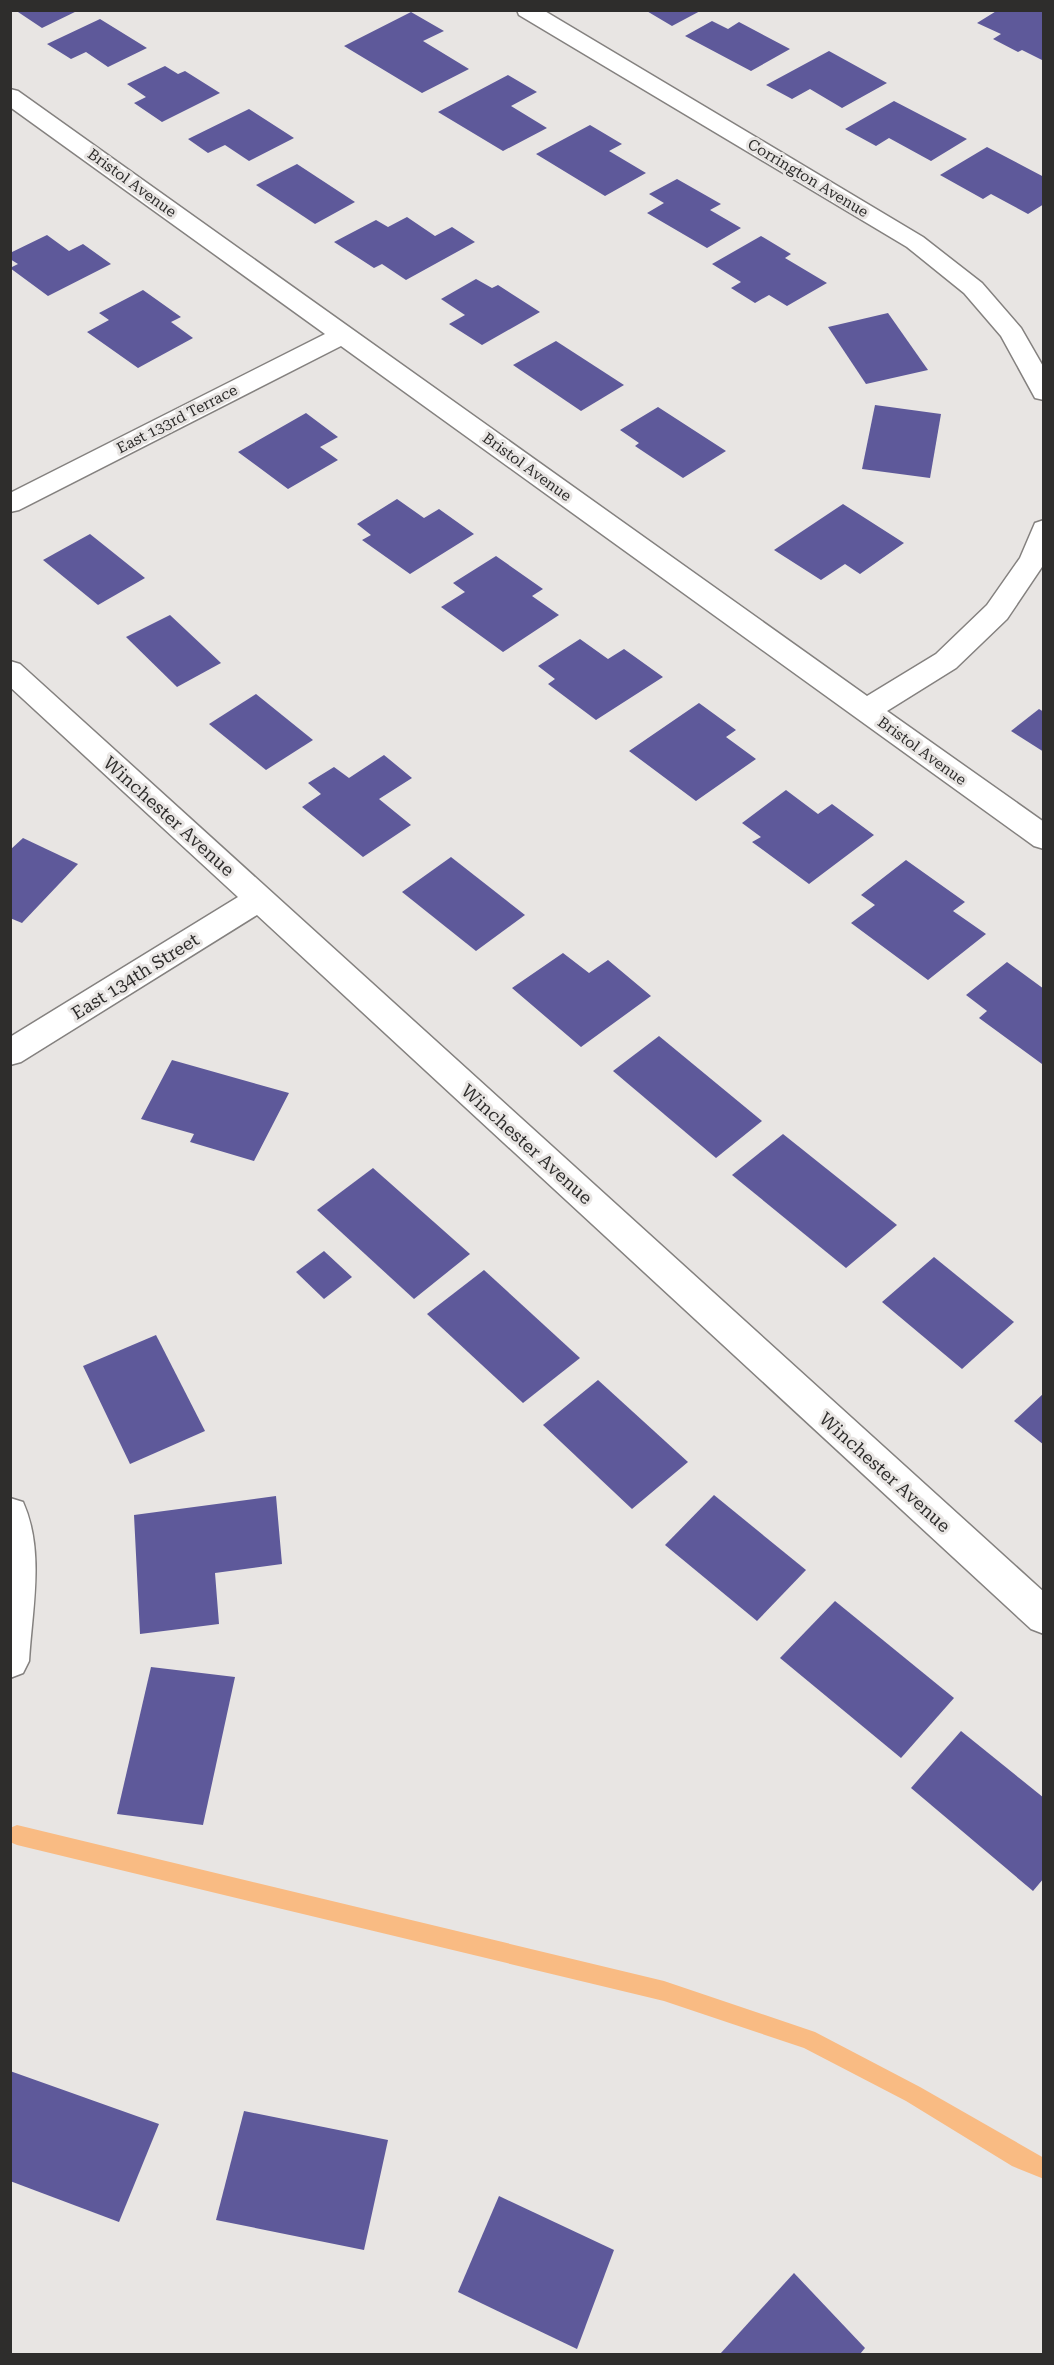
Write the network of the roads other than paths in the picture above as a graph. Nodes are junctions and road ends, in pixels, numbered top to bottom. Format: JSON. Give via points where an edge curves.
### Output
{"nodes":[{"id":1,"x":527,"y":10,"type":"edge"},
{"id":2,"x":10,"y":96,"type":"edge"},
{"id":3,"x":344,"y":335,"type":"junction"},
{"id":4,"x":1044,"y":393,"type":"edge"},
{"id":5,"x":10,"y":504,"type":"edge"},
{"id":6,"x":1044,"y":529,"type":"edge"},
{"id":7,"x":10,"y":671,"type":"edge"},
{"id":8,"x":866,"y":710,"type":"junction"},
{"id":9,"x":1044,"y":838,"type":"edge"},
{"id":10,"x":259,"y":899,"type":"junction"},
{"id":11,"x":10,"y":1053,"type":"edge"},
{"id":12,"x":10,"y":1514,"type":"edge"},
{"id":13,"x":1044,"y":1617,"type":"edge"},
{"id":14,"x":10,"y":1660,"type":"edge"}],
"edges":[{"from":1,"to":4,"type":"street","name":"Corrington Avenue","via":[[915,242],[973,288],[1012,333]]},
{"from":2,"to":3,"type":"street","name":"Bristol Avenue"},
{"from":3,"to":5,"type":"street","name":"East 133rd Terrace"},
{"from":3,"to":8,"type":"street","name":"Bristol Avenue"},
{"from":6,"to":8,"type":"street","via":[[1033,559],[998,612],[946,661]]},
{"from":7,"to":10,"type":"street","name":"Winchester Avenue"},
{"from":8,"to":9,"type":"street","name":"Bristol Avenue"},
{"from":10,"to":11,"type":"street","name":"East 134th Street"},
{"from":10,"to":13,"type":"street","name":"Winchester Avenue"},
{"from":12,"to":14,"type":"street","via":[[18,1549]]}]}
